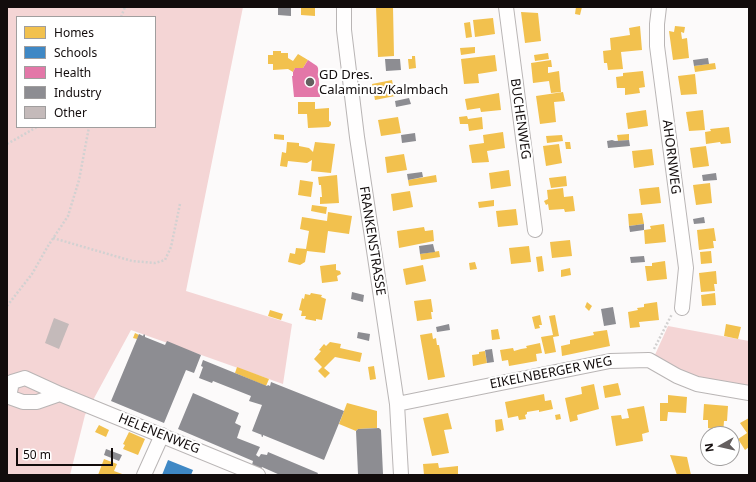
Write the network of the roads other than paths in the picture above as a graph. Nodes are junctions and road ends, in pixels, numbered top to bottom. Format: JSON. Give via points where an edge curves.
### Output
{"nodes":[{"id":1,"x":344,"y":7,"type":"edge"},
{"id":2,"x":506,"y":7,"type":"edge"},
{"id":3,"x":659,"y":7,"type":"edge"},
{"id":4,"x":535,"y":230,"type":"dead end"},
{"id":5,"x":682,"y":308,"type":"road end"},
{"id":6,"x":749,"y":393,"type":"edge"},
{"id":7,"x":60,"y":394,"type":"dead end"},
{"id":8,"x":397,"y":404,"type":"junction"},
{"id":9,"x":162,"y":435,"type":"junction"},
{"id":10,"x":144,"y":475,"type":"edge"},
{"id":11,"x":258,"y":475,"type":"edge"},
{"id":12,"x":401,"y":475,"type":"edge"}],
"edges":[{"from":1,"to":8,"type":"street","name":"FRANKENSTRASSE","via":[[344,30],[357,137]]},
{"from":2,"to":4,"type":"street","name":"BUCHENWEG"},
{"from":3,"to":5,"type":"street","name":"AHORNWEG","via":[[656,24],[657,46],[686,268]]},
{"from":6,"to":8,"type":"street","name":"EIKELNBERGER WEG","via":[[697,384],[649,360],[610,361]]},
{"from":7,"to":9,"type":"street","name":"HELENENWEG"},
{"from":8,"to":12,"type":"street","name":"FRANKENSTRASSE"},
{"from":9,"to":10,"type":"street"},
{"from":9,"to":11,"type":"street","name":"HELENENWEG"}]}
